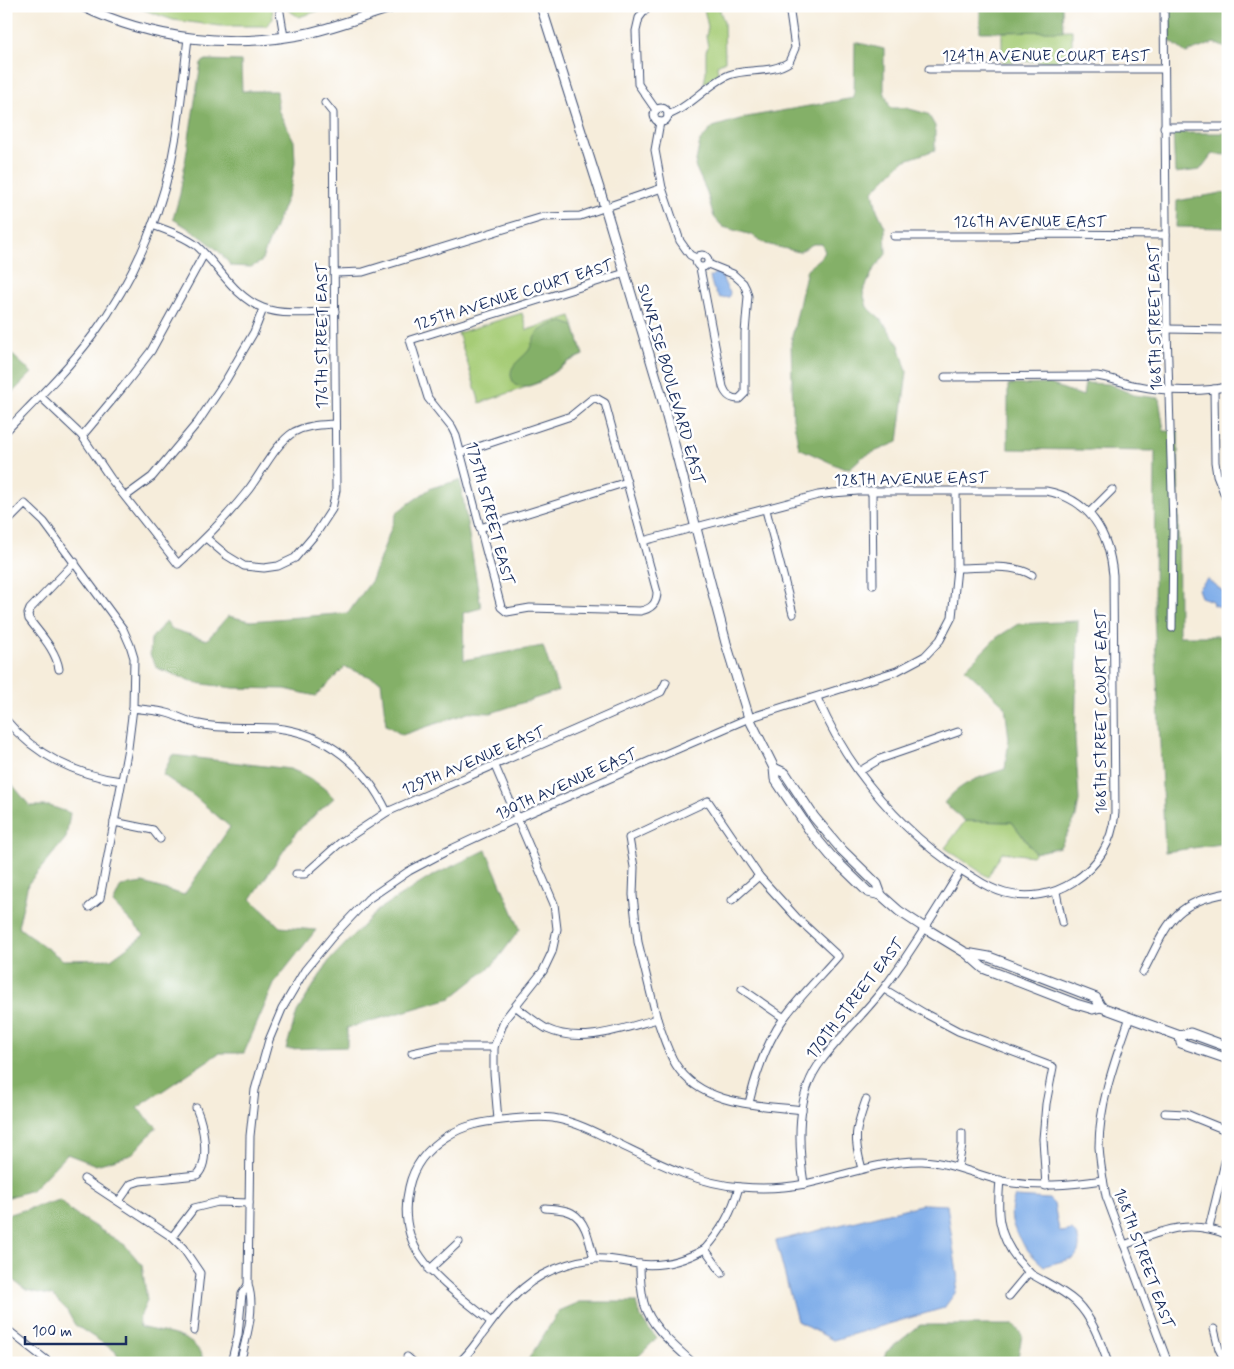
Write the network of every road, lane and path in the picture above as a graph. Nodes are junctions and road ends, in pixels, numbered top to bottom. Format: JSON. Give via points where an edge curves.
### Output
{"nodes":[{"id":1,"x":82,"y":6,"type":"edge"},
{"id":2,"x":279,"y":6,"type":"edge"},
{"id":3,"x":396,"y":6,"type":"edge"},
{"id":4,"x":540,"y":6,"type":"edge"},
{"id":5,"x":648,"y":6,"type":"edge"},
{"id":6,"x":789,"y":6,"type":"edge"},
{"id":7,"x":1164,"y":6,"type":"edge"},
{"id":8,"x":284,"y":37,"type":"junction"},
{"id":9,"x":188,"y":38,"type":"junction"},
{"id":10,"x":929,"y":69,"type":"dead end"},
{"id":11,"x":1164,"y":69,"type":"junction"},
{"id":12,"x":325,"y":103,"type":"dead end"},
{"id":13,"x":656,"y":110,"type":"junction"},
{"id":14,"x":668,"y":115,"type":"junction"},
{"id":15,"x":660,"y":122,"type":"junction"},
{"id":16,"x":1164,"y":127,"type":"junction"},
{"id":17,"x":1228,"y":127,"type":"edge"},
{"id":18,"x":662,"y":188,"type":"junction"},
{"id":19,"x":605,"y":207,"type":"junction"},
{"id":20,"x":152,"y":224,"type":"junction"},
{"id":21,"x":894,"y":236,"type":"dead end"},
{"id":22,"x":1166,"y":236,"type":"junction"},
{"id":23,"x":204,"y":254,"type":"junction"},
{"id":24,"x":696,"y":258,"type":"junction"},
{"id":25,"x":704,"y":266,"type":"junction"},
{"id":26,"x":335,"y":273,"type":"junction"},
{"id":27,"x":625,"y":273,"type":"junction"},
{"id":28,"x":263,"y":309,"type":"junction"},
{"id":29,"x":335,"y":312,"type":"junction"},
{"id":30,"x":1167,"y":329,"type":"junction"},
{"id":31,"x":1228,"y":330,"type":"edge"},
{"id":32,"x":410,"y":340,"type":"joint"},
{"id":33,"x":945,"y":377,"type":"dead end"},
{"id":34,"x":1228,"y":386,"type":"edge"},
{"id":35,"x":1169,"y":389,"type":"junction"},
{"id":36,"x":1214,"y":389,"type":"junction"},
{"id":37,"x":40,"y":396,"type":"junction"},
{"id":38,"x":335,"y":424,"type":"junction"},
{"id":39,"x":6,"y":431,"type":"edge"},
{"id":40,"x":82,"y":436,"type":"junction"},
{"id":41,"x":460,"y":453,"type":"junction"},
{"id":42,"x":627,"y":482,"type":"junction"},
{"id":43,"x":956,"y":490,"type":"junction"},
{"id":44,"x":1112,"y":490,"type":"dead end"},
{"id":45,"x":872,"y":491,"type":"junction"},
{"id":46,"x":126,"y":496,"type":"junction"},
{"id":47,"x":1228,"y":503,"type":"edge"},
{"id":48,"x":766,"y":510,"type":"junction"},
{"id":49,"x":1090,"y":512,"type":"junction"},
{"id":50,"x":6,"y":523,"type":"edge"},
{"id":51,"x":480,"y":528,"type":"junction"},
{"id":52,"x":696,"y":528,"type":"junction"},
{"id":53,"x":206,"y":538,"type":"junction"},
{"id":54,"x":643,"y":541,"type":"junction"},
{"id":55,"x":75,"y":562,"type":"junction"},
{"id":56,"x":957,"y":568,"type":"junction"},
{"id":57,"x":1032,"y":575,"type":"dead end"},
{"id":58,"x":873,"y":585,"type":"dead end"},
{"id":59,"x":793,"y":614,"type":"dead end"},
{"id":60,"x":1172,"y":628,"type":"dead end"},
{"id":61,"x":59,"y":669,"type":"dead end"},
{"id":62,"x":666,"y":682,"type":"dead end"},
{"id":63,"x":817,"y":698,"type":"junction"},
{"id":64,"x":133,"y":708,"type":"junction"},
{"id":65,"x":749,"y":718,"type":"junction"},
{"id":66,"x":6,"y":720,"type":"edge"},
{"id":67,"x":958,"y":732,"type":"dead end"},
{"id":68,"x":495,"y":766,"type":"junction"},
{"id":69,"x":860,"y":771,"type":"junction"},
{"id":70,"x":121,"y":781,"type":"junction"},
{"id":71,"x":387,"y":812,"type":"junction"},
{"id":72,"x":518,"y":818,"type":"junction"},
{"id":73,"x":114,"y":822,"type":"junction"},
{"id":74,"x":160,"y":839,"type":"dead end"},
{"id":75,"x":961,"y":870,"type":"junction"},
{"id":76,"x":296,"y":874,"type":"dead end"},
{"id":77,"x":759,"y":876,"type":"junction"},
{"id":78,"x":1056,"y":892,"type":"junction"},
{"id":79,"x":1228,"y":893,"type":"edge"},
{"id":80,"x":732,"y":900,"type":"dead end"},
{"id":81,"x":88,"y":908,"type":"dead end"},
{"id":82,"x":1062,"y":922,"type":"dead end"},
{"id":83,"x":925,"y":928,"type":"junction"},
{"id":84,"x":966,"y":953,"type":"junction"},
{"id":85,"x":1143,"y":972,"type":"dead end"},
{"id":86,"x":742,"y":989,"type":"dead end"},
{"id":87,"x":884,"y":989,"type":"junction"},
{"id":88,"x":516,"y":1007,"type":"junction"},
{"id":89,"x":1097,"y":1008,"type":"junction"},
{"id":90,"x":1130,"y":1017,"type":"junction"},
{"id":91,"x":784,"y":1018,"type":"junction"},
{"id":92,"x":657,"y":1019,"type":"junction"},
{"id":93,"x":1180,"y":1036,"type":"junction"},
{"id":94,"x":494,"y":1047,"type":"junction"},
{"id":95,"x":1228,"y":1048,"type":"edge"},
{"id":96,"x":412,"y":1053,"type":"dead end"},
{"id":97,"x":1228,"y":1060,"type":"edge"},
{"id":98,"x":866,"y":1100,"type":"dead end"},
{"id":99,"x":749,"y":1103,"type":"junction"},
{"id":100,"x":196,"y":1108,"type":"dead end"},
{"id":101,"x":802,"y":1110,"type":"junction"},
{"id":102,"x":1165,"y":1113,"type":"dead end"},
{"id":103,"x":498,"y":1120,"type":"junction"},
{"id":104,"x":1228,"y":1131,"type":"edge"},
{"id":105,"x":962,"y":1133,"type":"dead end"},
{"id":106,"x":1228,"y":1150,"type":"edge"},
{"id":107,"x":958,"y":1167,"type":"junction"},
{"id":108,"x":862,"y":1170,"type":"junction"},
{"id":109,"x":84,"y":1178,"type":"dead end"},
{"id":110,"x":1000,"y":1180,"type":"junction"},
{"id":111,"x":1103,"y":1180,"type":"junction"},
{"id":112,"x":804,"y":1184,"type":"junction"},
{"id":113,"x":1046,"y":1186,"type":"junction"},
{"id":114,"x":739,"y":1187,"type":"junction"},
{"id":115,"x":119,"y":1201,"type":"junction"},
{"id":116,"x":249,"y":1203,"type":"junction"},
{"id":117,"x":545,"y":1208,"type":"dead end"},
{"id":118,"x":1209,"y":1228,"type":"junction"},
{"id":119,"x":1228,"y":1235,"type":"edge"},
{"id":120,"x":172,"y":1237,"type":"junction"},
{"id":121,"x":459,"y":1242,"type":"dead end"},
{"id":122,"x":1124,"y":1245,"type":"junction"},
{"id":123,"x":705,"y":1249,"type":"junction"},
{"id":124,"x":594,"y":1259,"type":"junction"},
{"id":125,"x":640,"y":1264,"type":"junction"},
{"id":126,"x":429,"y":1270,"type":"junction"},
{"id":127,"x":1029,"y":1272,"type":"junction"},
{"id":128,"x":722,"y":1273,"type":"dead end"},
{"id":129,"x":248,"y":1285,"type":"junction"},
{"id":130,"x":1009,"y":1296,"type":"dead end"},
{"id":131,"x":491,"y":1322,"type":"junction"},
{"id":132,"x":1214,"y":1329,"type":"dead end"},
{"id":133,"x":194,"y":1331,"type":"dead end"},
{"id":134,"x":8,"y":1333,"type":"edge"},
{"id":135,"x":407,"y":1356,"type":"dead end"},
{"id":136,"x":50,"y":1363,"type":"edge"},
{"id":137,"x":231,"y":1363,"type":"edge"},
{"id":138,"x":240,"y":1363,"type":"edge"},
{"id":139,"x":414,"y":1363,"type":"edge"},
{"id":140,"x":458,"y":1363,"type":"edge"},
{"id":141,"x":693,"y":1363,"type":"edge"},
{"id":142,"x":1108,"y":1363,"type":"edge"},
{"id":143,"x":1168,"y":1363,"type":"edge"},
{"id":144,"x":1226,"y":1363,"type":"edge"}],
"edges":[{"from":1,"to":9,"type":"street","via":[[120,22]]},
{"from":2,"to":8,"type":"street"},
{"from":3,"to":8,"type":"street","via":[[337,25]]},
{"from":4,"to":19,"type":"street","name":"SUNRISE BOULEVARD EAST"},
{"from":5,"to":13,"type":"street","via":[[639,18],[636,32],[638,84]]},
{"from":6,"to":14,"type":"street","via":[[795,48],[789,62],[782,67],[727,76]]},
{"from":7,"to":11,"type":"street","name":"168TH STREET EAST"},
{"from":8,"to":9,"type":"street","via":[[228,41]]},
{"from":9,"to":20,"type":"street","via":[[176,137]]},
{"from":10,"to":11,"type":"street","name":"124TH AVENUE COURT EAST"},
{"from":11,"to":16,"type":"street","name":"168TH STREET EAST"},
{"from":12,"to":26,"type":"street","name":"176TH STREET EAST","via":[[333,113]]},
{"from":13,"to":14,"type":"street","via":[[664,109]]},
{"from":13,"to":15,"type":"street","via":[[655,118]]},
{"from":14,"to":15,"type":"street"},
{"from":15,"to":18,"type":"street","via":[[655,150]]},
{"from":16,"to":17,"type":"street"},
{"from":16,"to":22,"type":"street","name":"168TH STREET EAST"},
{"from":18,"to":19,"type":"street"},
{"from":18,"to":24,"type":"street","via":[[680,241]]},
{"from":19,"to":26,"type":"street","via":[[580,216],[543,217],[363,272]]},
{"from":19,"to":27,"type":"street","name":"SUNRISE BOULEVARD EAST"},
{"from":20,"to":23,"type":"street","via":[[196,245]]},
{"from":20,"to":37,"type":"street","via":[[135,266],[110,310],[72,363]]},
{"from":21,"to":22,"type":"street","name":"126TH AVENUE EAST"},
{"from":22,"to":30,"type":"street","name":"168TH STREET EAST"},
{"from":23,"to":28,"type":"street","via":[[240,294]]},
{"from":23,"to":40,"type":"street","via":[[151,351]]},
{"from":24,"to":25,"type":"street","via":[[696,264]]},
{"from":24,"to":25,"type":"street","via":[[706,256],[708,260]]},
{"from":25,"to":25,"type":"street","via":[[739,278],[748,296],[745,393],[739,399],[730,398],[724,391]]},
{"from":26,"to":29,"type":"street","name":"176TH STREET EAST"},
{"from":27,"to":32,"type":"street","name":"125TH AVENUE COURT EAST"},
{"from":27,"to":52,"type":"street","name":"SUNRISE BOULEVARD EAST"},
{"from":28,"to":29,"type":"street"},
{"from":28,"to":46,"type":"street","via":[[254,332],[198,422],[152,477]]},
{"from":29,"to":38,"type":"street","name":"176TH STREET EAST"},
{"from":30,"to":31,"type":"street"},
{"from":30,"to":35,"type":"street","name":"168TH STREET EAST"},
{"from":32,"to":41,"type":"street","name":"175TH STREET EAST","via":[[428,398],[452,428]]},
{"from":33,"to":35,"type":"street","via":[[1097,376],[1141,387]]},
{"from":34,"to":36,"type":"street"},
{"from":35,"to":36,"type":"street"},
{"from":35,"to":60,"type":"street","name":"168TH STREET EAST"},
{"from":36,"to":47,"type":"street","via":[[1215,462]]},
{"from":37,"to":39,"type":"street"},
{"from":37,"to":40,"type":"street"},
{"from":38,"to":53,"type":"street","via":[[313,425],[285,438],[249,489]]},
{"from":38,"to":53,"type":"street","name":"176TH STREET EAST","via":[[336,490],[332,510],[295,558],[278,566],[244,566]]},
{"from":40,"to":46,"type":"street"},
{"from":41,"to":42,"type":"street","via":[[572,416],[596,398],[605,403]]},
{"from":41,"to":51,"type":"street","name":"175TH STREET EAST"},
{"from":42,"to":51,"type":"street"},
{"from":42,"to":54,"type":"street"},
{"from":43,"to":45,"type":"street","name":"128TH AVENUE EAST"},
{"from":43,"to":49,"type":"street","name":"128TH AVENUE EAST","via":[[1046,490],[1057,492]]},
{"from":43,"to":56,"type":"street","name":"130TH AVENUE EAST"},
{"from":44,"to":49,"type":"street"},
{"from":45,"to":48,"type":"street","name":"128TH AVENUE EAST","via":[[818,495]]},
{"from":45,"to":58,"type":"street"},
{"from":46,"to":53,"type":"street","via":[[178,564]]},
{"from":48,"to":52,"type":"street","name":"128TH AVENUE EAST"},
{"from":48,"to":59,"type":"street"},
{"from":49,"to":78,"type":"street","name":"168TH STREET COURT EAST","via":[[1108,546],[1113,575],[1115,813],[1103,853],[1090,869]]},
{"from":50,"to":55,"type":"street","via":[[25,504],[44,522]]},
{"from":51,"to":54,"type":"street","name":"175TH STREET EAST","via":[[501,607],[508,612],[530,608],[647,610],[655,603],[657,592]]},
{"from":52,"to":54,"type":"street","name":"128TH AVENUE EAST"},
{"from":52,"to":65,"type":"street","name":"SUNRISE BOULEVARD EAST"},
{"from":55,"to":61,"type":"street","via":[[30,608],[28,614],[54,652]]},
{"from":55,"to":64,"type":"street","via":[[123,628],[130,645],[135,673]]},
{"from":56,"to":57,"type":"street","via":[[1015,568]]},
{"from":56,"to":63,"type":"street","name":"130TH AVENUE EAST","via":[[952,617],[929,653],[897,671]]},
{"from":62,"to":68,"type":"street","name":"129TH AVENUE EAST","via":[[661,692]]},
{"from":63,"to":65,"type":"street","name":"130TH AVENUE EAST"},
{"from":63,"to":69,"type":"street","via":[[842,746]]},
{"from":64,"to":70,"type":"street"},
{"from":64,"to":71,"type":"street","via":[[165,712],[200,724],[277,728],[310,736],[348,758],[379,795]]},
{"from":65,"to":72,"type":"street","name":"130TH AVENUE EAST"},
{"from":65,"to":83,"type":"street","name":"SUNRISE BOULEVARD EAST","via":[[774,768],[775,779],[831,856],[868,892],[881,895]]},
{"from":66,"to":70,"type":"street","via":[[43,754],[78,771]]},
{"from":67,"to":69,"type":"street","via":[[880,759]]},
{"from":68,"to":71,"type":"street","name":"129TH AVENUE EAST"},
{"from":68,"to":72,"type":"street"},
{"from":69,"to":75,"type":"street","via":[[903,823]]},
{"from":70,"to":73,"type":"street"},
{"from":71,"to":76,"type":"street","name":"129TH AVENUE EAST","via":[[340,843],[305,874]]},
{"from":72,"to":88,"type":"street","via":[[554,904],[557,929],[552,952],[543,971]]},
{"from":72,"to":116,"type":"street","name":"130TH AVENUE EAST","via":[[416,867],[368,899],[305,970],[268,1040],[255,1090],[250,1136]]},
{"from":73,"to":74,"type":"street","via":[[153,830]]},
{"from":73,"to":81,"type":"street","via":[[100,898]]},
{"from":75,"to":78,"type":"street","via":[[1005,893],[1023,896]]},
{"from":75,"to":83,"type":"street","name":"170TH STREET EAST"},
{"from":77,"to":80,"type":"street"},
{"from":77,"to":91,"type":"street","via":[[838,956]]},
{"from":77,"to":92,"type":"street","via":[[708,801],[629,838],[638,942]]},
{"from":78,"to":82,"type":"street"},
{"from":79,"to":85,"type":"street","via":[[1194,902],[1172,919]]},
{"from":83,"to":84,"type":"street","name":"SUNRISE BOULEVARD EAST"},
{"from":83,"to":87,"type":"street","name":"170TH STREET EAST"},
{"from":84,"to":89,"type":"street","via":[[983,968],[1076,1004]]},
{"from":84,"to":89,"type":"street","via":[[989,957],[1096,998]]},
{"from":86,"to":91,"type":"street"},
{"from":87,"to":101,"type":"street","name":"170TH STREET EAST","via":[[821,1061],[812,1076]]},
{"from":87,"to":113,"type":"street","via":[[958,1031],[1053,1067],[1043,1139]]},
{"from":88,"to":92,"type":"street","via":[[542,1026],[565,1034],[610,1031]]},
{"from":88,"to":94,"type":"street","via":[[505,1019]]},
{"from":89,"to":90,"type":"street"},
{"from":90,"to":93,"type":"street"},
{"from":90,"to":111,"type":"street","name":"168TH STREET EAST","via":[[1103,1110],[1099,1145]]},
{"from":91,"to":99,"type":"street","via":[[755,1077]]},
{"from":92,"to":99,"type":"street","via":[[669,1053],[688,1081],[715,1096]]},
{"from":93,"to":95,"type":"street","via":[[1190,1033]]},
{"from":93,"to":97,"type":"street","via":[[1182,1043]]},
{"from":94,"to":96,"type":"street","via":[[440,1047]]},
{"from":94,"to":103,"type":"street"},
{"from":98,"to":108,"type":"street","via":[[855,1136]]},
{"from":99,"to":101,"type":"street"},
{"from":100,"to":115,"type":"street","via":[[202,1122],[202,1170],[197,1175],[131,1184]]},
{"from":101,"to":112,"type":"street","name":"170TH STREET EAST","via":[[800,1141]]},
{"from":102,"to":104,"type":"street","via":[[1186,1114]]},
{"from":103,"to":114,"type":"street","via":[[552,1118],[581,1125],[671,1169]]},
{"from":103,"to":126,"type":"street","via":[[458,1129],[434,1145],[420,1160],[412,1176],[406,1222],[412,1241]]},
{"from":105,"to":107,"type":"street"},
{"from":106,"to":118,"type":"street"},
{"from":107,"to":108,"type":"street","via":[[924,1161],[897,1162]]},
{"from":107,"to":110,"type":"street"},
{"from":108,"to":112,"type":"street"},
{"from":109,"to":115,"type":"street"},
{"from":110,"to":113,"type":"street"},
{"from":110,"to":127,"type":"street","via":[[999,1222],[1011,1251]]},
{"from":111,"to":113,"type":"street"},
{"from":111,"to":122,"type":"street","name":"168TH STREET EAST"},
{"from":112,"to":114,"type":"street","via":[[773,1188]]},
{"from":114,"to":123,"type":"street","via":[[725,1223]]},
{"from":115,"to":120,"type":"street"},
{"from":116,"to":120,"type":"street","via":[[218,1202],[194,1208]]},
{"from":116,"to":129,"type":"street","name":"130TH AVENUE EAST"},
{"from":117,"to":124,"type":"street","via":[[571,1212],[581,1221]]},
{"from":118,"to":119,"type":"street"},
{"from":118,"to":122,"type":"street","via":[[1168,1229]]},
{"from":120,"to":133,"type":"street","via":[[200,1273]]},
{"from":121,"to":126,"type":"street"},
{"from":122,"to":143,"type":"street","name":"168TH STREET EAST"},
{"from":123,"to":125,"type":"street","via":[[676,1261]]},
{"from":123,"to":128,"type":"street"},
{"from":124,"to":125,"type":"street"},
{"from":124,"to":131,"type":"street","via":[[572,1263],[541,1275]]},
{"from":125,"to":141,"type":"street","via":[[645,1305],[655,1325]]},
{"from":126,"to":131,"type":"street"},
{"from":127,"to":130,"type":"street"},
{"from":127,"to":142,"type":"street","via":[[1059,1289],[1089,1316]]},
{"from":129,"to":137,"type":"street","via":[[242,1294],[238,1335]]},
{"from":129,"to":138,"type":"street","via":[[252,1295]]},
{"from":131,"to":140,"type":"street"},
{"from":132,"to":144,"type":"street","via":[[1218,1349]]},
{"from":134,"to":136,"type":"street"},
{"from":135,"to":139,"type":"street"}]}
